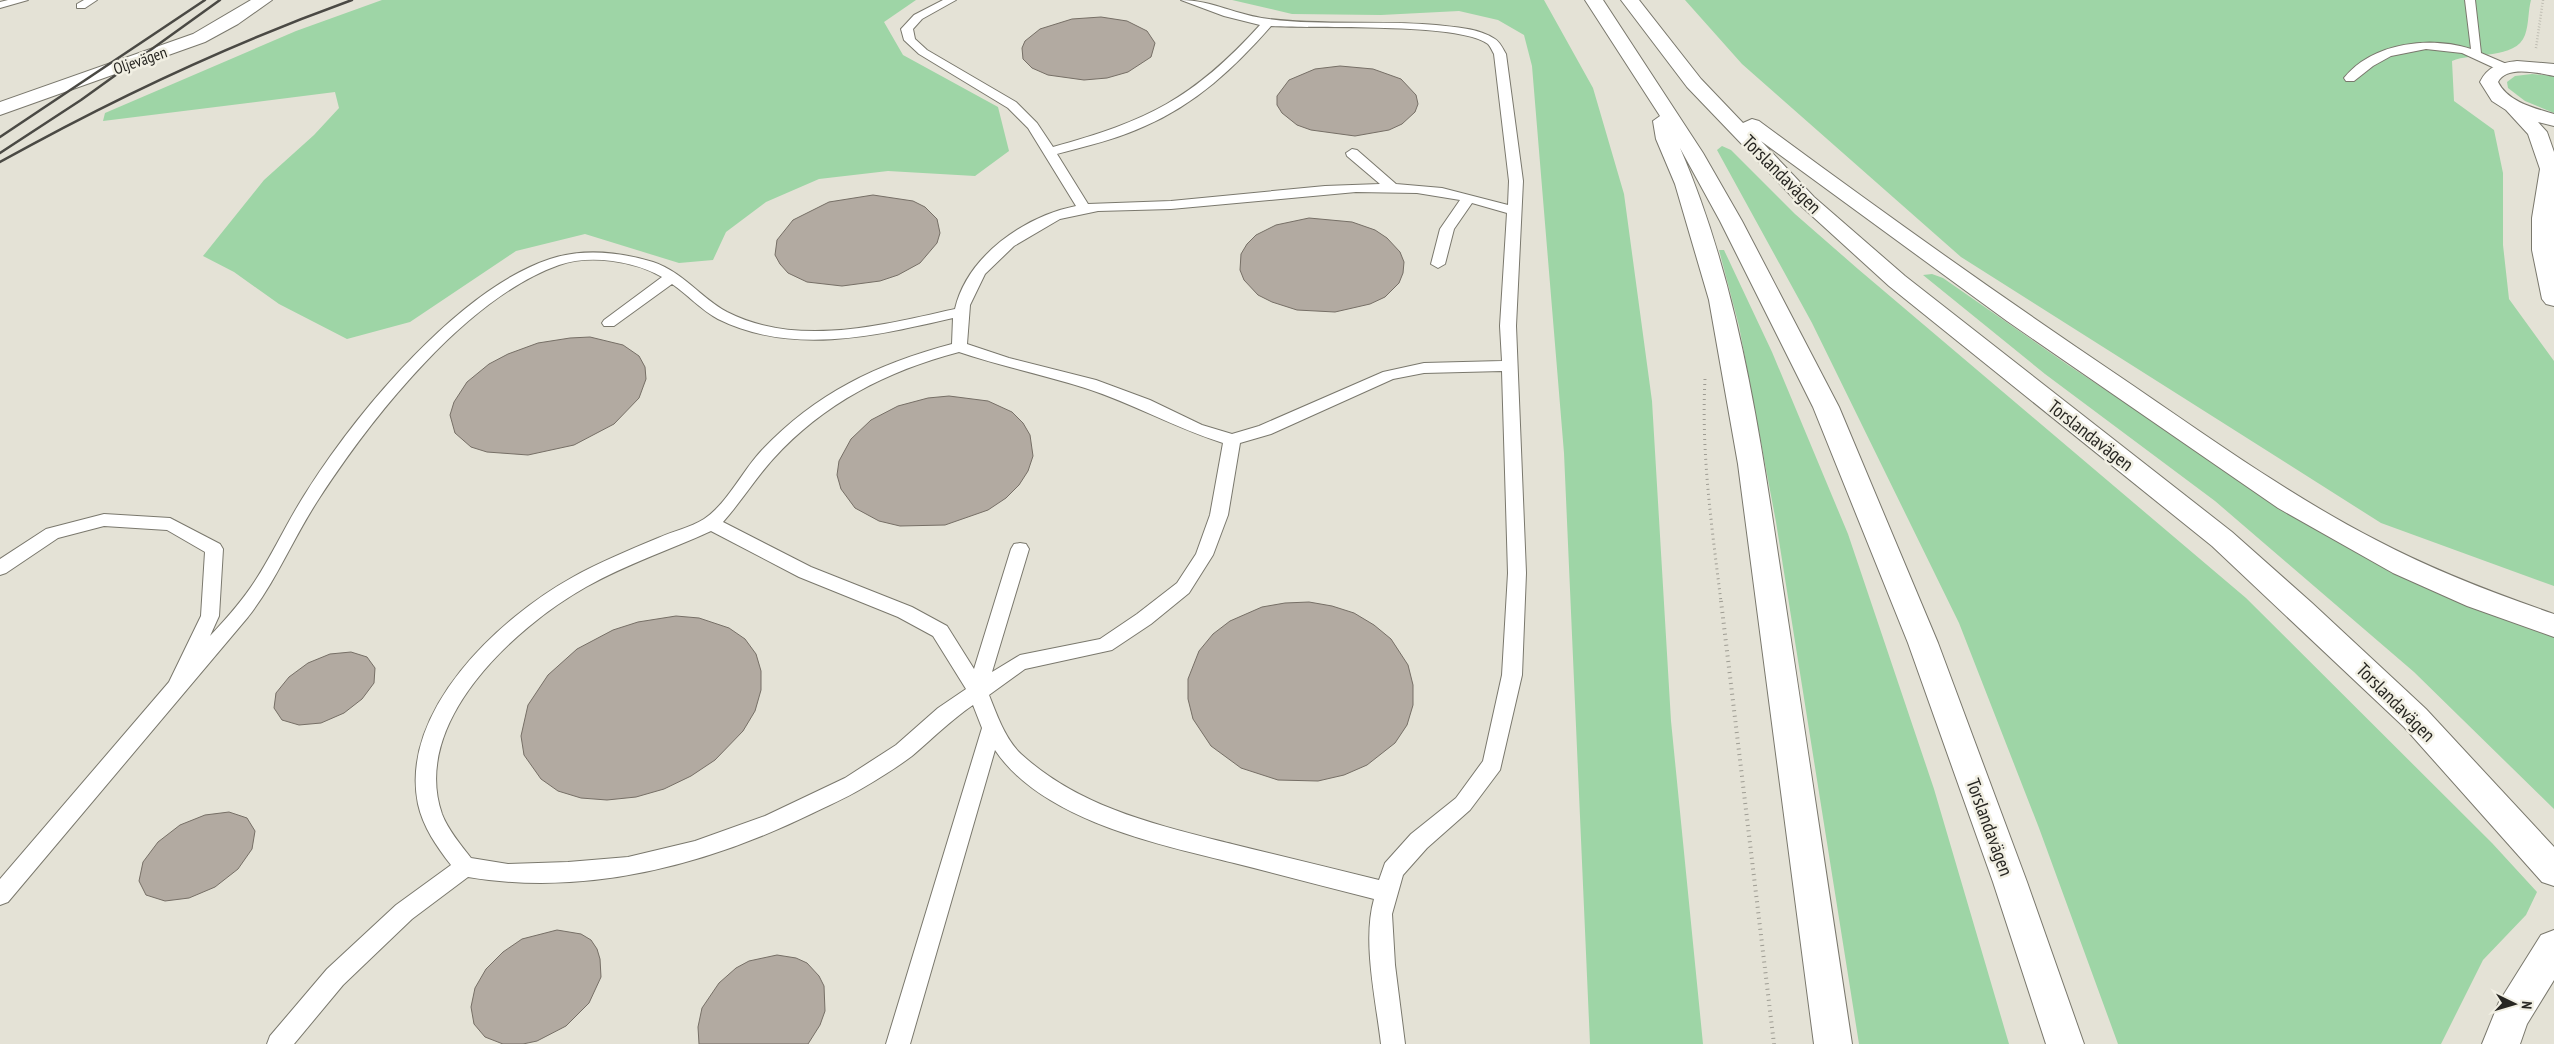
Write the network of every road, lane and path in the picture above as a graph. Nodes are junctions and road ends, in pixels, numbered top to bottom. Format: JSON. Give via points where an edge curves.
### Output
{"nodes":[{"id":1,"x":23,"y":0,"type":"edge"},
{"id":2,"x":92,"y":0,"type":"edge"},
{"id":3,"x":263,"y":0,"type":"edge"},
{"id":4,"x":951,"y":0,"type":"edge"},
{"id":5,"x":1186,"y":0,"type":"edge"},
{"id":6,"x":1594,"y":0,"type":"edge"},
{"id":7,"x":1630,"y":0,"type":"edge"},
{"id":8,"x":2470,"y":0,"type":"edge"},
{"id":9,"x":2542,"y":0,"type":"edge"},
{"id":10,"x":0,"y":5,"type":"edge"},
{"id":11,"x":82,"y":6,"type":"dead end"},
{"id":12,"x":1268,"y":23,"type":"junction"},
{"id":13,"x":2475,"y":54,"type":"junction"},
{"id":14,"x":2554,"y":57,"type":"edge"},
{"id":15,"x":2497,"y":64,"type":"junction"},
{"id":16,"x":2531,"y":67,"type":"junction"},
{"id":17,"x":2554,"y":70,"type":"edge"},
{"id":18,"x":2350,"y":78,"type":"dead end"},
{"id":19,"x":1694,"y":83,"type":"junction"},
{"id":20,"x":1658,"y":96,"type":"junction"},
{"id":21,"x":2510,"y":103,"type":"junction"},
{"id":22,"x":4,"y":107,"type":"edge"},
{"id":23,"x":2554,"y":120,"type":"edge"},
{"id":24,"x":1051,"y":152,"type":"junction"},
{"id":25,"x":1352,"y":153,"type":"dead end"},
{"id":26,"x":2552,"y":166,"type":"edge"},
{"id":27,"x":1394,"y":189,"type":"junction"},
{"id":28,"x":1468,"y":199,"type":"junction"},
{"id":29,"x":1084,"y":208,"type":"junction"},
{"id":30,"x":1513,"y":210,"type":"junction"},
{"id":31,"x":1438,"y":264,"type":"dead end"},
{"id":32,"x":672,"y":277,"type":"junction"},
{"id":33,"x":2554,"y":299,"type":"edge"},
{"id":34,"x":962,"y":312,"type":"junction"},
{"id":35,"x":609,"y":323,"type":"dead end"},
{"id":36,"x":960,"y":347,"type":"junction"},
{"id":37,"x":1509,"y":366,"type":"junction"},
{"id":38,"x":1706,"y":371,"type":"dead end"},
{"id":39,"x":1232,"y":440,"type":"junction"},
{"id":40,"x":711,"y":524,"type":"junction"},
{"id":41,"x":1020,"y":549,"type":"dead end"},
{"id":42,"x":0,"y":568,"type":"edge"},
{"id":43,"x":2554,"y":626,"type":"edge"},
{"id":44,"x":177,"y":687,"type":"junction"},
{"id":45,"x":977,"y":690,"type":"junction"},
{"id":46,"x":992,"y":728,"type":"junction"},
{"id":47,"x":465,"y":867,"type":"junction"},
{"id":48,"x":2554,"y":871,"type":"edge"},
{"id":49,"x":1387,"y":892,"type":"junction"},
{"id":50,"x":0,"y":895,"type":"edge"},
{"id":51,"x":2554,"y":947,"type":"edge"},
{"id":52,"x":279,"y":1044,"type":"edge"},
{"id":53,"x":898,"y":1044,"type":"edge"},
{"id":54,"x":1393,"y":1044,"type":"edge"},
{"id":55,"x":1774,"y":1044,"type":"edge"},
{"id":56,"x":1833,"y":1044,"type":"edge"},
{"id":57,"x":2065,"y":1044,"type":"edge"},
{"id":58,"x":2501,"y":1044,"type":"edge"}],
"edges":[{"from":1,"to":10,"type":"lane"},
{"from":2,"to":11,"type":"lane"},
{"from":3,"to":22,"type":"main road","name":"Oljevägen","via":[[198,38]]},
{"from":4,"to":24,"type":"lane","via":[[918,16],[908,29],[910,40],[931,57],[1012,105],[1033,126]]},
{"from":5,"to":12,"type":"lane"},
{"from":6,"to":20,"type":"main road","name":"Torslandavägen"},
{"from":7,"to":19,"type":"main road","name":"Torslandavägen"},
{"from":8,"to":13,"type":"lane"},
{"from":9,"to":15,"type":"path","via":[[2535,52]]},
{"from":12,"to":24,"type":"lane","via":[[1212,80],[1185,100],[1152,119]]},
{"from":12,"to":30,"type":"lane","via":[[1429,27],[1479,36],[1492,42],[1500,54],[1514,154]]},
{"from":13,"to":15,"type":"lane"},
{"from":13,"to":18,"type":"lane","via":[[2465,49],[2426,44],[2381,57],[2366,64]]},
{"from":14,"to":16,"type":"main road"},
{"from":15,"to":16,"type":"main road"},
{"from":15,"to":21,"type":"main road","via":[[2489,82],[2497,94]]},
{"from":16,"to":17,"type":"main road"},
{"from":19,"to":43,"type":"main road","via":[[1856,204],[2242,472],[2322,522],[2402,565],[2479,600]]},
{"from":19,"to":48,"type":"main road","name":"Torslandavägen","via":[[1807,201],[1897,281],[2222,539],[2302,610],[2415,718]]},
{"from":20,"to":56,"type":"main road","via":[[1666,139],[1685,184],[1721,300],[1751,464]]},
{"from":20,"to":57,"type":"main road","name":"Torslandavägen","via":[[1731,221],[1826,407],[1922,643],[2010,882]]},
{"from":21,"to":23,"type":"main road"},
{"from":21,"to":26,"type":"main road","via":[[2537,132]]},
{"from":24,"to":29,"type":"lane"},
{"from":25,"to":27,"type":"lane"},
{"from":26,"to":33,"type":"main road","via":[[2543,212],[2542,255],[2545,277]]},
{"from":27,"to":28,"type":"lane","via":[[1418,189]]},
{"from":27,"to":29,"type":"lane","via":[[1331,190],[1143,207]]},
{"from":28,"to":30,"type":"lane"},
{"from":28,"to":31,"type":"lane","via":[[1450,221],[1441,241]]},
{"from":29,"to":34,"type":"lane","via":[[1054,216],[1018,236],[973,280]]},
{"from":30,"to":37,"type":"lane"},
{"from":32,"to":34,"type":"lane","via":[[722,316],[784,334],[817,338]]},
{"from":32,"to":35,"type":"lane"},
{"from":32,"to":44,"type":"lane","via":[[654,266],[607,257],[556,261],[502,288],[469,314],[430,350],[365,423],[320,483],[260,587]]},
{"from":34,"to":36,"type":"lane","via":[[958,328]]},
{"from":36,"to":39,"type":"lane","via":[[1090,384],[1144,404],[1196,429]]},
{"from":36,"to":40,"type":"lane","via":[[882,371],[802,420],[766,456]]},
{"from":37,"to":39,"type":"lane","via":[[1424,368],[1389,375],[1265,430]]},
{"from":37,"to":49,"type":"lane","via":[[1517,572],[1512,675],[1493,764],[1463,804],[1419,842],[1394,870]]},
{"from":38,"to":55,"type":"path","via":[[1703,413],[1707,485]]},
{"from":39,"to":45,"type":"lane","via":[[1219,515],[1204,555],[1184,588],[1106,645],[1020,663]]},
{"from":40,"to":45,"type":"lane","via":[[805,572],[905,612],[940,631]]},
{"from":40,"to":47,"type":"lane","via":[[626,558],[576,584],[536,611],[471,675],[449,704],[434,733],[426,766],[429,805],[447,843]]},
{"from":41,"to":45,"type":"lane"},
{"from":42,"to":44,"type":"lane","via":[[52,534],[104,520],[170,524],[214,549],[210,616]]},
{"from":44,"to":50,"type":"lane"},
{"from":45,"to":46,"type":"lane"},
{"from":45,"to":47,"type":"lane","via":[[903,751],[852,784],[772,823],[695,850],[628,867],[568,872],[508,874]]},
{"from":46,"to":49,"type":"lane","via":[[1013,759],[1055,791],[1097,814],[1156,834]]},
{"from":46,"to":53,"type":"lane"},
{"from":47,"to":52,"type":"lane","via":[[404,912],[335,977]]},
{"from":49,"to":54,"type":"lane","via":[[1381,914],[1383,965]]},
{"from":51,"to":58,"type":"main road","via":[[2512,1015]]}]}
